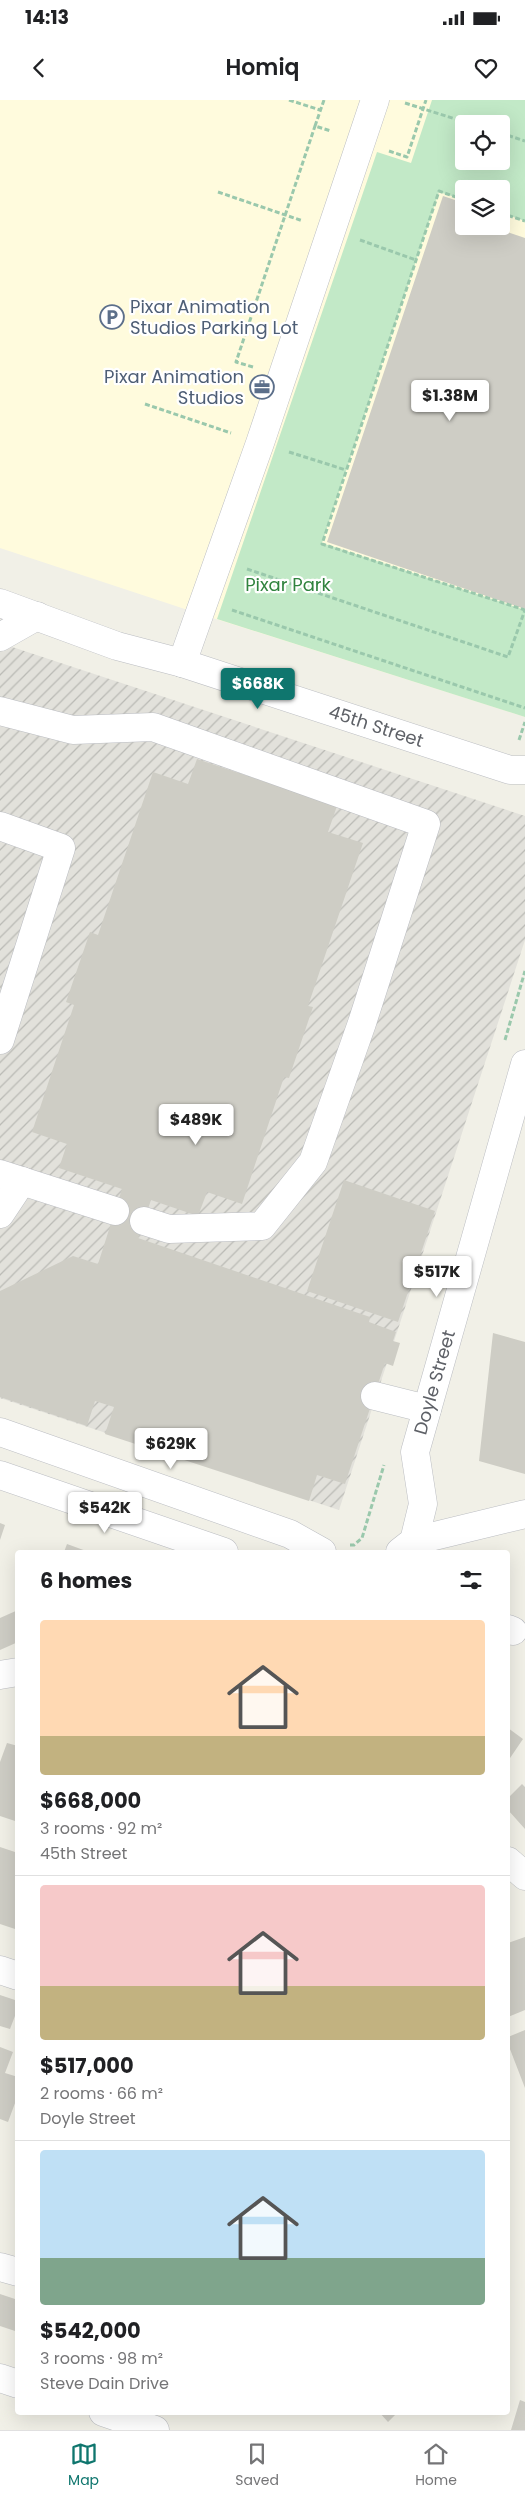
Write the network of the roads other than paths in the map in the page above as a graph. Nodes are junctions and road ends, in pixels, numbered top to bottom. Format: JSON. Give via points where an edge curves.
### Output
{"nodes":[{"id":1,"x":375,"y":100,"type":"edge"},
{"id":2,"x":0,"y":603,"type":"edge"},
{"id":3,"x":38,"y":616,"type":"junction"},
{"id":4,"x":0,"y":637,"type":"edge"},
{"id":5,"x":182,"y":663,"type":"junction"},
{"id":6,"x":0,"y":711,"type":"edge"},
{"id":7,"x":525,"y":770,"type":"edge"},
{"id":8,"x":0,"y":826,"type":"edge"},
{"id":9,"x":0,"y":1040,"type":"edge"},
{"id":10,"x":525,"y":1064,"type":"edge"},
{"id":11,"x":11,"y":1177,"type":"edge"},
{"id":12,"x":115,"y":1211,"type":"dead end"},
{"id":13,"x":0,"y":1214,"type":"edge"},
{"id":14,"x":144,"y":1221,"type":"dead end"},
{"id":15,"x":375,"y":1396,"type":"dead end"},
{"id":16,"x":427,"y":1409,"type":"junction"},
{"id":17,"x":0,"y":1432,"type":"edge"},
{"id":18,"x":0,"y":1475,"type":"edge"},
{"id":19,"x":525,"y":1514,"type":"edge"},
{"id":20,"x":407,"y":1547,"type":"edge"},
{"id":21,"x":218,"y":1550,"type":"edge"},
{"id":22,"x":318,"y":1550,"type":"edge"},
{"id":23,"x":15,"y":1672,"type":"edge"},
{"id":24,"x":0,"y":1675,"type":"edge"},
{"id":25,"x":510,"y":1863,"type":"edge"},
{"id":26,"x":525,"y":1876,"type":"edge"},
{"id":27,"x":0,"y":1970,"type":"edge"},
{"id":28,"x":15,"y":1975,"type":"edge"},
{"id":29,"x":0,"y":2266,"type":"edge"},
{"id":30,"x":15,"y":2271,"type":"edge"},
{"id":31,"x":0,"y":2378,"type":"edge"},
{"id":32,"x":15,"y":2383,"type":"edge"},
{"id":33,"x":112,"y":2415,"type":"edge"},
{"id":34,"x":155,"y":2430,"type":"edge"}],
"edges":[{"from":1,"to":5,"type":"street","via":[[206,601]]},
{"from":2,"to":3,"type":"street","name":"45th Street"},
{"from":3,"to":4,"type":"street"},
{"from":3,"to":5,"type":"street","name":"45th Street","via":[[117,646]]},
{"from":5,"to":7,"type":"street","name":"45th Street","via":[[510,770]]},
{"from":6,"to":14,"type":"street","via":[[73,730],[153,727],[426,824],[313,1162],[262,1226],[168,1229]]},
{"from":8,"to":9,"type":"street","via":[[61,848]]},
{"from":10,"to":16,"type":"street","name":"Doyle Street"},
{"from":11,"to":12,"type":"street"},
{"from":11,"to":13,"type":"street"},
{"from":15,"to":16,"type":"street"},
{"from":16,"to":20,"type":"street","name":"Doyle Street","via":[[415,1452],[423,1504]]},
{"from":17,"to":22,"type":"street","via":[[290,1534]]},
{"from":18,"to":21,"type":"street"},
{"from":19,"to":20,"type":"street"},
{"from":23,"to":24,"type":"street"},
{"from":25,"to":26,"type":"street"},
{"from":27,"to":28,"type":"street"},
{"from":29,"to":30,"type":"street"},
{"from":31,"to":32,"type":"street"},
{"from":33,"to":34,"type":"street"}]}
